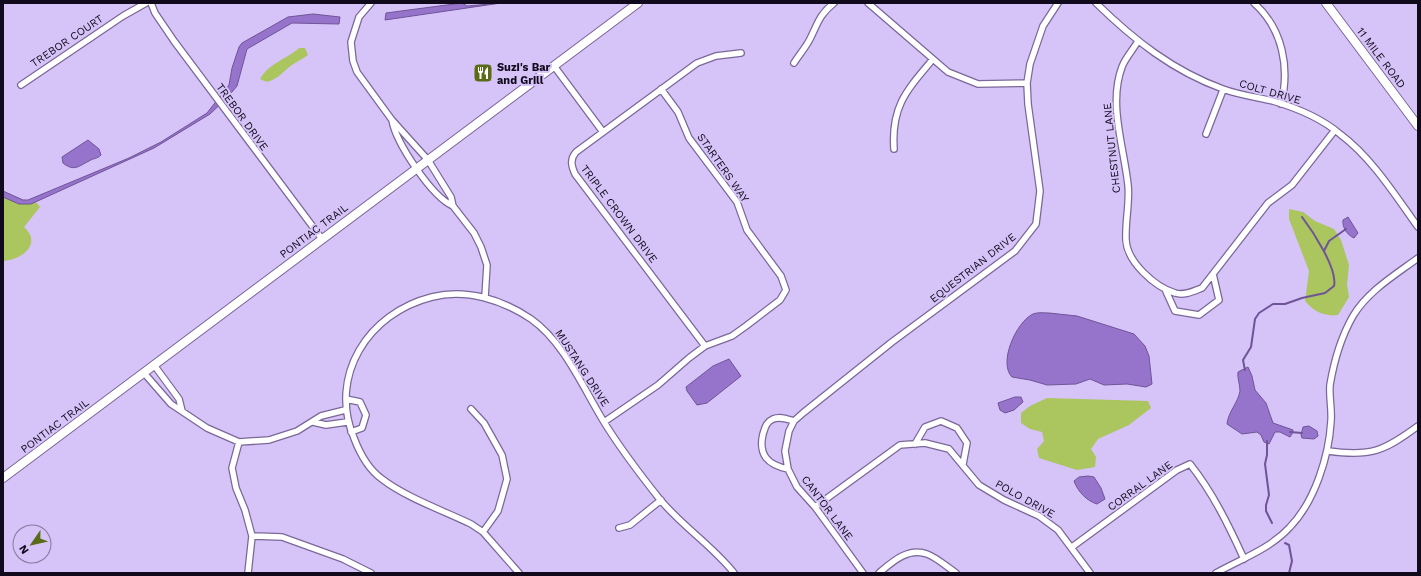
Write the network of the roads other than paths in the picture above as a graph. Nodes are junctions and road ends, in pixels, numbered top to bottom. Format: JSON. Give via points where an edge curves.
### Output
{"nodes":[{"id":1,"x":146,"y":3,"type":"edge"},
{"id":2,"x":151,"y":3,"type":"edge"},
{"id":3,"x":370,"y":3,"type":"edge"},
{"id":4,"x":638,"y":3,"type":"edge"},
{"id":5,"x":834,"y":3,"type":"edge"},
{"id":6,"x":868,"y":3,"type":"edge"},
{"id":7,"x":1058,"y":3,"type":"edge"},
{"id":8,"x":1096,"y":3,"type":"edge"},
{"id":9,"x":1254,"y":3,"type":"edge"},
{"id":10,"x":1326,"y":3,"type":"edge"},
{"id":11,"x":1138,"y":42,"type":"junction"},
{"id":12,"x":741,"y":53,"type":"dead end"},
{"id":13,"x":933,"y":59,"type":"junction"},
{"id":14,"x":794,"y":62,"type":"dead end"},
{"id":15,"x":554,"y":66,"type":"junction"},
{"id":16,"x":1028,"y":83,"type":"junction"},
{"id":17,"x":21,"y":85,"type":"dead end"},
{"id":18,"x":661,"y":89,"type":"junction"},
{"id":19,"x":1223,"y":90,"type":"junction"},
{"id":20,"x":1281,"y":104,"type":"junction"},
{"id":21,"x":392,"y":120,"type":"junction"},
{"id":22,"x":1418,"y":126,"type":"edge"},
{"id":23,"x":1335,"y":130,"type":"junction"},
{"id":24,"x":603,"y":132,"type":"junction"},
{"id":25,"x":1206,"y":134,"type":"dead end"},
{"id":26,"x":894,"y":149,"type":"dead end"},
{"id":27,"x":428,"y":160,"type":"junction"},
{"id":28,"x":417,"y":168,"type":"junction"},
{"id":29,"x":453,"y":206,"type":"junction"},
{"id":30,"x":1418,"y":226,"type":"edge"},
{"id":31,"x":322,"y":239,"type":"junction"},
{"id":32,"x":1418,"y":258,"type":"edge"},
{"id":33,"x":1213,"y":274,"type":"junction"},
{"id":34,"x":1165,"y":289,"type":"junction"},
{"id":35,"x":485,"y":297,"type":"junction"},
{"id":36,"x":705,"y":346,"type":"junction"},
{"id":37,"x":154,"y":365,"type":"junction"},
{"id":38,"x":144,"y":372,"type":"junction"},
{"id":39,"x":346,"y":399,"type":"junction"},
{"id":40,"x":471,"y":409,"type":"dead end"},
{"id":41,"x":345,"y":410,"type":"junction"},
{"id":42,"x":182,"y":411,"type":"junction"},
{"id":43,"x":794,"y":421,"type":"junction"},
{"id":44,"x":313,"y":422,"type":"junction"},
{"id":45,"x":347,"y":422,"type":"junction"},
{"id":46,"x":604,"y":422,"type":"junction"},
{"id":47,"x":1418,"y":426,"type":"edge"},
{"id":48,"x":351,"y":432,"type":"junction"},
{"id":49,"x":240,"y":442,"type":"junction"},
{"id":50,"x":915,"y":444,"type":"junction"},
{"id":51,"x":1328,"y":451,"type":"junction"},
{"id":52,"x":963,"y":464,"type":"junction"},
{"id":53,"x":788,"y":469,"type":"junction"},
{"id":54,"x":3,"y":478,"type":"edge"},
{"id":55,"x":660,"y":500,"type":"junction"},
{"id":56,"x":815,"y":507,"type":"junction"},
{"id":57,"x":619,"y":528,"type":"dead end"},
{"id":58,"x":483,"y":532,"type":"junction"},
{"id":59,"x":252,"y":536,"type":"junction"},
{"id":60,"x":1072,"y":547,"type":"junction"},
{"id":61,"x":1244,"y":559,"type":"junction"},
{"id":62,"x":248,"y":573,"type":"edge"},
{"id":63,"x":371,"y":573,"type":"edge"},
{"id":64,"x":519,"y":573,"type":"edge"},
{"id":65,"x":734,"y":573,"type":"edge"},
{"id":66,"x":863,"y":573,"type":"edge"},
{"id":67,"x":880,"y":573,"type":"edge"},
{"id":68,"x":956,"y":573,"type":"edge"},
{"id":69,"x":1090,"y":573,"type":"edge"},
{"id":70,"x":1216,"y":573,"type":"edge"}],
"edges":[{"from":1,"to":17,"type":"street","name":"TREBOR COURT","via":[[110,24]]},
{"from":2,"to":31,"type":"street","name":"TREBOR DRIVE","via":[[154,12],[214,96]]},
{"from":3,"to":21,"type":"street","via":[[359,17],[354,29],[351,42],[353,61],[362,80]]},
{"from":4,"to":15,"type":"main road","name":"PONTIAC TRAIL"},
{"from":5,"to":14,"type":"street","via":[[816,22],[810,39]]},
{"from":6,"to":13,"type":"street"},
{"from":7,"to":16,"type":"street","name":"EQUESTRIAN DRIVE","via":[[1043,26],[1030,64]]},
{"from":8,"to":11,"type":"street","name":"COLT DRIVE"},
{"from":9,"to":20,"type":"street","via":[[1272,24],[1284,60],[1285,86]]},
{"from":10,"to":22,"type":"main road","name":"11 MILE ROAD"},
{"from":11,"to":19,"type":"street","name":"COLT DRIVE","via":[[1168,63]]},
{"from":11,"to":34,"type":"street","name":"CHESTNUT LANE","via":[[1122,66],[1117,85],[1117,114],[1129,187],[1126,242],[1133,259],[1146,277]]},
{"from":12,"to":18,"type":"street","name":"TRIPLE CROWN DRIVE","via":[[706,58]]},
{"from":13,"to":16,"type":"street","via":[[948,72],[978,84]]},
{"from":13,"to":26,"type":"street","via":[[906,90],[896,114]]},
{"from":15,"to":24,"type":"street"},
{"from":15,"to":27,"type":"main road","name":"PONTIAC TRAIL"},
{"from":16,"to":43,"type":"street","name":"EQUESTRIAN DRIVE","via":[[1028,104],[1040,191],[1036,224],[1015,251],[892,342]]},
{"from":18,"to":24,"type":"street","name":"TRIPLE CROWN DRIVE"},
{"from":18,"to":36,"type":"street","name":"STARTERS WAY","via":[[678,112],[690,138],[737,202],[747,230],[781,276],[786,290],[780,300],[732,336]]},
{"from":19,"to":20,"type":"street","name":"COLT DRIVE"},
{"from":19,"to":25,"type":"street"},
{"from":20,"to":23,"type":"street","name":"COLT DRIVE","via":[[1312,116]]},
{"from":21,"to":27,"type":"street"},
{"from":21,"to":28,"type":"street","via":[[394,131]]},
{"from":23,"to":30,"type":"street","name":"COLT DRIVE","via":[[1358,150]]},
{"from":23,"to":33,"type":"street","name":"CHESTNUT LANE","via":[[1292,185],[1268,203]]},
{"from":24,"to":36,"type":"street","name":"TRIPLE CROWN DRIVE","via":[[573,155],[572,168]]},
{"from":27,"to":28,"type":"main road","name":"PONTIAC TRAIL"},
{"from":27,"to":29,"type":"street","via":[[451,197]]},
{"from":28,"to":29,"type":"street","via":[[444,202]]},
{"from":28,"to":31,"type":"main road","name":"PONTIAC TRAIL"},
{"from":29,"to":35,"type":"street","via":[[482,247],[487,265]]},
{"from":31,"to":37,"type":"main road","name":"PONTIAC TRAIL"},
{"from":32,"to":51,"type":"street","via":[[1370,295],[1343,336],[1330,387],[1331,420]]},
{"from":33,"to":34,"type":"street","name":"CHESTNUT LANE","via":[[1202,288],[1190,293],[1176,294]]},
{"from":33,"to":34,"type":"street","via":[[1219,300],[1199,315],[1175,311]]},
{"from":35,"to":39,"type":"street","name":"MUSTANG DRIVE","via":[[458,294],[432,297],[401,309],[384,321],[368,336],[356,356],[347,378]]},
{"from":35,"to":46,"type":"street","name":"MUSTANG DRIVE","via":[[530,318],[550,334]]},
{"from":36,"to":46,"type":"street","name":"STARTERS WAY","via":[[658,385]]},
{"from":37,"to":38,"type":"main road","name":"PONTIAC TRAIL"},
{"from":37,"to":42,"type":"street","via":[[179,399]]},
{"from":38,"to":42,"type":"street","via":[[170,404]]},
{"from":38,"to":54,"type":"main road","name":"PONTIAC TRAIL"},
{"from":39,"to":41,"type":"street","name":"MUSTANG DRIVE"},
{"from":39,"to":48,"type":"street","via":[[360,402],[366,415],[362,428]]},
{"from":40,"to":58,"type":"street","via":[[484,423],[502,455],[507,479],[498,511]]},
{"from":41,"to":44,"type":"street","via":[[321,416]]},
{"from":41,"to":45,"type":"street","name":"MUSTANG DRIVE"},
{"from":42,"to":49,"type":"street","via":[[208,428]]},
{"from":43,"to":53,"type":"street","via":[[785,451]]},
{"from":43,"to":53,"type":"street","name":"CANTOR LANE","via":[[781,418],[772,420],[765,426],[761,442],[762,452],[767,460]]},
{"from":44,"to":45,"type":"street","via":[[326,425]]},
{"from":44,"to":49,"type":"street","via":[[297,431],[269,440]]},
{"from":45,"to":48,"type":"street","name":"MUSTANG DRIVE"},
{"from":46,"to":55,"type":"street","name":"MUSTANG DRIVE"},
{"from":47,"to":51,"type":"street","via":[[1386,447],[1368,453]]},
{"from":48,"to":58,"type":"street","name":"MUSTANG DRIVE","via":[[367,464],[381,479]]},
{"from":49,"to":59,"type":"street","via":[[232,468]]},
{"from":50,"to":52,"type":"street","name":"POLO DRIVE","via":[[925,443],[949,449]]},
{"from":50,"to":52,"type":"street","via":[[925,427],[941,421],[957,428],[967,443]]},
{"from":50,"to":56,"type":"street","name":"POLO DRIVE","via":[[900,445]]},
{"from":51,"to":61,"type":"street","via":[[1320,477],[1308,502],[1290,527],[1255,554]]},
{"from":52,"to":60,"type":"street","name":"POLO DRIVE","via":[[979,485],[1039,516],[1058,530]]},
{"from":53,"to":56,"type":"street","name":"CANTOR LANE","via":[[797,487]]},
{"from":55,"to":57,"type":"street","via":[[630,525]]},
{"from":55,"to":65,"type":"street","name":"MUSTANG DRIVE"},
{"from":56,"to":66,"type":"street","name":"CANTOR LANE"},
{"from":58,"to":64,"type":"street","name":"MUSTANG DRIVE"},
{"from":59,"to":62,"type":"street"},
{"from":59,"to":63,"type":"street","via":[[282,537],[343,559]]},
{"from":60,"to":61,"type":"street","name":"CORRAL LANE","via":[[1177,470],[1190,464],[1229,525]]},
{"from":60,"to":69,"type":"street","name":"POLO DRIVE"},
{"from":61,"to":70,"type":"street"},
{"from":67,"to":68,"type":"street","via":[[895,560],[909,553],[927,554]]}]}
